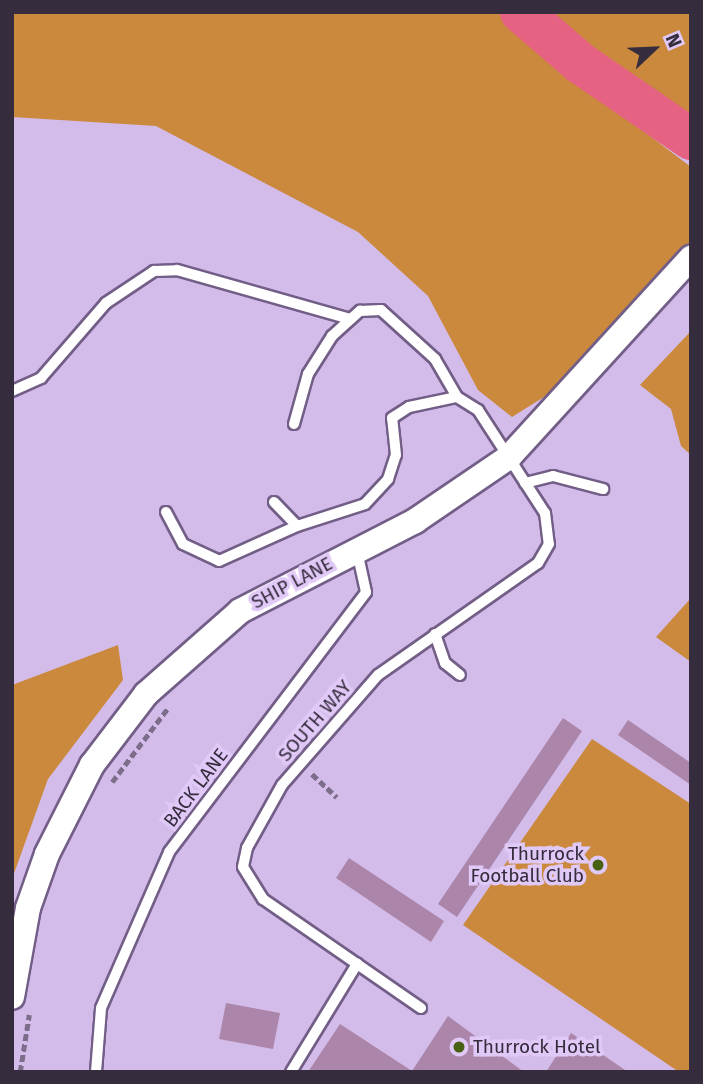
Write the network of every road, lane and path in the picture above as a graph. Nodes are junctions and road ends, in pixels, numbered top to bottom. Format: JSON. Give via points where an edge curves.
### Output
{"nodes":[{"id":1,"x":691,"y":258,"type":"edge"},
{"id":2,"x":350,"y":318,"type":"junction"},
{"id":3,"x":12,"y":391,"type":"edge"},
{"id":4,"x":457,"y":397,"type":"junction"},
{"id":5,"x":294,"y":424,"type":"dead end"},
{"id":6,"x":509,"y":457,"type":"junction"},
{"id":7,"x":525,"y":482,"type":"junction"},
{"id":8,"x":603,"y":489,"type":"dead end"},
{"id":9,"x":274,"y":502,"type":"dead end"},
{"id":10,"x":166,"y":512,"type":"dead end"},
{"id":11,"x":297,"y":526,"type":"junction"},
{"id":12,"x":356,"y":550,"type":"junction"},
{"id":13,"x":435,"y":634,"type":"junction"},
{"id":14,"x":460,"y":675,"type":"dead end"},
{"id":15,"x":301,"y":765,"type":"junction"},
{"id":16,"x":337,"y":797,"type":"dead end"},
{"id":17,"x":357,"y":964,"type":"junction"},
{"id":18,"x":12,"y":997,"type":"edge"},
{"id":19,"x":421,"y":1008,"type":"dead end"},
{"id":20,"x":96,"y":1072,"type":"edge"},
{"id":21,"x":291,"y":1072,"type":"edge"}],
"edges":[{"from":1,"to":6,"type":"street","name":"SHIP LANE"},
{"from":2,"to":3,"type":"lane","via":[[177,270],[154,271],[106,303],[41,378]]},
{"from":2,"to":4,"type":"lane","via":[[381,310],[435,359]]},
{"from":2,"to":5,"type":"lane","via":[[308,374]]},
{"from":4,"to":6,"type":"lane","name":"SOUTH WAY","via":[[478,410]]},
{"from":4,"to":11,"type":"lane","via":[[409,407],[392,418],[396,455],[388,479],[365,505]]},
{"from":6,"to":7,"type":"lane","name":"SOUTH WAY"},
{"from":6,"to":12,"type":"street","name":"SHIP LANE","via":[[446,503]]},
{"from":7,"to":8,"type":"lane","via":[[553,476]]},
{"from":7,"to":13,"type":"lane","name":"SOUTH WAY","via":[[545,513],[549,544],[538,563]]},
{"from":9,"to":11,"type":"lane"},
{"from":10,"to":11,"type":"lane","via":[[183,544],[219,561]]},
{"from":12,"to":18,"type":"street","name":"SHIP LANE","via":[[240,611],[177,663],[117,730],[47,854],[28,908]]},
{"from":12,"to":20,"type":"lane","name":"BACK LANE","via":[[366,593],[169,852],[101,1008]]},
{"from":13,"to":14,"type":"lane","via":[[445,663]]},
{"from":13,"to":15,"type":"lane","name":"SOUTH WAY","via":[[377,675]]},
{"from":15,"to":16,"type":"path"},
{"from":15,"to":17,"type":"lane","name":"SOUTH WAY","via":[[255,830],[243,867],[263,899]]},
{"from":17,"to":19,"type":"lane","name":"SOUTH WAY"},
{"from":17,"to":21,"type":"lane"}]}
